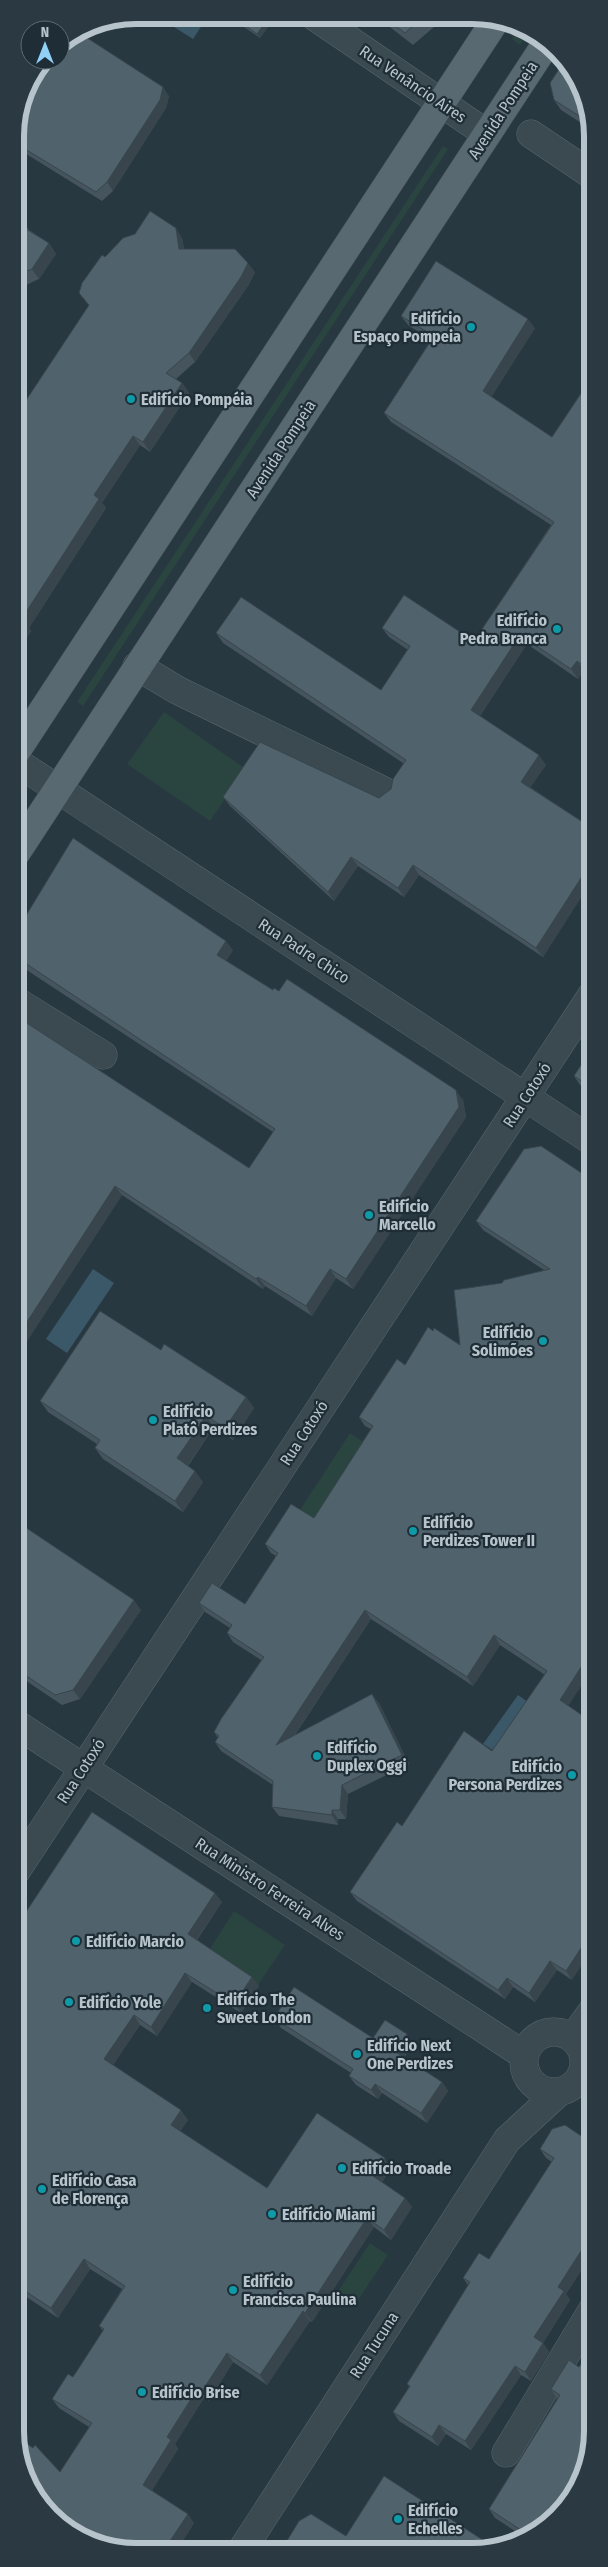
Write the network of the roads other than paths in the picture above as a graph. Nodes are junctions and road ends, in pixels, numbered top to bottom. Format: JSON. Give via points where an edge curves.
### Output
{"nodes":[{"id":1,"x":326,"y":24,"type":"edge"},
{"id":2,"x":492,"y":26,"type":"edge"},
{"id":3,"x":543,"y":49,"type":"edge"},
{"id":4,"x":441,"y":104,"type":"junction"},
{"id":5,"x":487,"y":134,"type":"junction"},
{"id":6,"x":531,"y":134,"type":"dead end"},
{"id":7,"x":584,"y":170,"type":"edge"},
{"id":8,"x":137,"y":666,"type":"junction"},
{"id":9,"x":24,"y":741,"type":"edge"},
{"id":10,"x":24,"y":766,"type":"edge"},
{"id":11,"x":56,"y":788,"type":"junction"},
{"id":12,"x":384,"y":792,"type":"edge"},
{"id":13,"x":24,"y":839,"type":"edge"},
{"id":14,"x":24,"y":1006,"type":"edge"},
{"id":15,"x":584,"y":1007,"type":"edge"},
{"id":16,"x":103,"y":1055,"type":"dead end"},
{"id":17,"x":525,"y":1097,"type":"junction"},
{"id":18,"x":584,"y":1136,"type":"edge"},
{"id":19,"x":24,"y":1729,"type":"edge"},
{"id":20,"x":83,"y":1768,"type":"junction"},
{"id":21,"x":24,"y":1859,"type":"edge"},
{"id":22,"x":584,"y":2023,"type":"edge"},
{"id":23,"x":573,"y":2038,"type":"junction"},
{"id":24,"x":526,"y":2065,"type":"junction"},
{"id":25,"x":577,"y":2087,"type":"edge"},
{"id":26,"x":507,"y":2140,"type":"junction"},
{"id":27,"x":584,"y":2324,"type":"edge"},
{"id":28,"x":506,"y":2453,"type":"dead end"},
{"id":29,"x":247,"y":2543,"type":"edge"}],
"edges":[{"from":1,"to":4,"type":"street","name":"Rua Venâncio Aires"},
{"from":2,"to":4,"type":"main road"},
{"from":3,"to":5,"type":"main road","name":"Avenida Pompeia"},
{"from":4,"to":5,"type":"street","name":"Rua Venâncio Aires"},
{"from":4,"to":9,"type":"main road"},
{"from":5,"to":8,"type":"main road","name":"Avenida Pompeia"},
{"from":6,"to":7,"type":"street"},
{"from":8,"to":11,"type":"main road","name":"Avenida Pompeia"},
{"from":8,"to":12,"type":"street","via":[[177,690]]},
{"from":10,"to":11,"type":"street","name":"Rua Padre Chico"},
{"from":11,"to":13,"type":"main road","name":"Avenida Pompeia"},
{"from":11,"to":17,"type":"street","name":"Rua Padre Chico"},
{"from":14,"to":16,"type":"street"},
{"from":15,"to":17,"type":"street","name":"Rua Cotoxó"},
{"from":17,"to":18,"type":"street","name":"Rua Padre Chico"},
{"from":17,"to":20,"type":"street","name":"Rua Cotoxó"},
{"from":19,"to":20,"type":"street","name":"Rua Ministro Ferreira Alves"},
{"from":20,"to":21,"type":"street","name":"Rua Cotoxó"},
{"from":20,"to":24,"type":"street","name":"Rua Ministro Ferreira Alves"},
{"from":22,"to":23,"type":"street"},
{"from":23,"to":24,"type":"street","via":[[554,2031],[544,2033],[528,2045]]},
{"from":23,"to":25,"type":"street","via":[[584,2054],[584,2067]]},
{"from":24,"to":25,"type":"street","via":[[535,2086],[546,2092]]},
{"from":24,"to":26,"type":"street","name":"Rua Tucuna"},
{"from":25,"to":26,"type":"street","name":"Rua Tucuna"},
{"from":26,"to":29,"type":"street","name":"Rua Tucuna"},
{"from":27,"to":28,"type":"street"}]}
